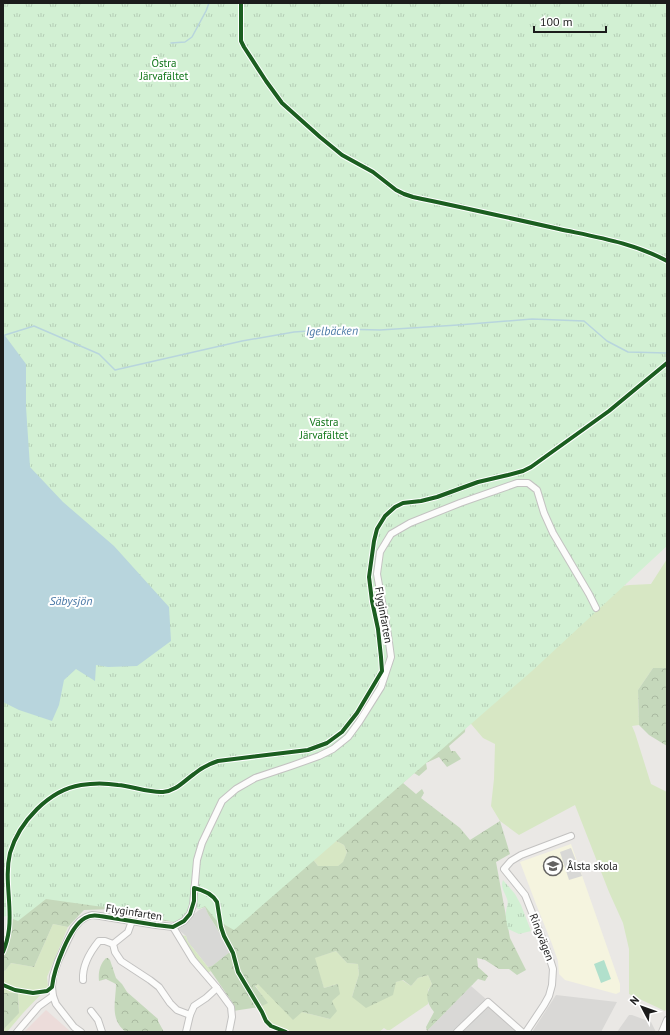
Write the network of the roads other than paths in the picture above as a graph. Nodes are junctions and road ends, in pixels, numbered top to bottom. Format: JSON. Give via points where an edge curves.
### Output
{"nodes":[{"id":1,"x":596,"y":608,"type":"dead end"},
{"id":2,"x":571,"y":836,"type":"dead end"},
{"id":3,"x":132,"y":921,"type":"junction"},
{"id":4,"x":173,"y":926,"type":"junction"},
{"id":5,"x":113,"y":944,"type":"junction"},
{"id":6,"x":83,"y":980,"type":"dead end"},
{"id":7,"x":217,"y":988,"type":"junction"},
{"id":8,"x":53,"y":996,"type":"junction"},
{"id":9,"x":91,"y":1010,"type":"dead end"},
{"id":10,"x":190,"y":1015,"type":"junction"},
{"id":11,"x":667,"y":1020,"type":"edge"},
{"id":12,"x":17,"y":1032,"type":"edge"},
{"id":13,"x":81,"y":1032,"type":"edge"},
{"id":14,"x":102,"y":1032,"type":"edge"},
{"id":15,"x":186,"y":1032,"type":"edge"},
{"id":16,"x":229,"y":1032,"type":"edge"},
{"id":17,"x":457,"y":1032,"type":"edge"},
{"id":18,"x":522,"y":1032,"type":"edge"},
{"id":19,"x":526,"y":1032,"type":"edge"},
{"id":20,"x":662,"y":1032,"type":"edge"}],
"edges":[{"from":1,"to":4,"type":"street","name":"Flyginfarten","via":[[553,533],[537,490],[528,483],[518,483],[471,499],[410,523],[391,534],[380,552],[377,574],[391,657],[381,687],[348,737],[333,749],[255,778],[222,801],[200,849],[190,914],[184,921]]},
{"from":2,"to":19,"type":"street","name":"Ringvägen","via":[[521,855],[504,869],[525,895],[553,969],[549,996]]},
{"from":3,"to":4,"type":"street","name":"Flyginfarten"},
{"from":3,"to":5,"type":"street","via":[[128,932]]},
{"from":3,"to":8,"type":"street","name":"Flyginfarten","via":[[92,915],[80,921],[73,929],[58,961],[53,976]]},
{"from":4,"to":7,"type":"street","via":[[193,960]]},
{"from":5,"to":6,"type":"street","via":[[105,940],[99,941],[92,950],[83,973]]},
{"from":5,"to":10,"type":"street","via":[[121,961],[150,980],[178,1010]]},
{"from":7,"to":10,"type":"street","via":[[194,1006]]},
{"from":7,"to":16,"type":"street","via":[[231,1007]]},
{"from":8,"to":12,"type":"street","via":[[39,1006]]},
{"from":8,"to":13,"type":"street","via":[[56,1004]]},
{"from":9,"to":14,"type":"street"},
{"from":10,"to":15,"type":"street"},
{"from":11,"to":20,"type":"street"},
{"from":17,"to":18,"type":"street","via":[[488,1002]]}]}
